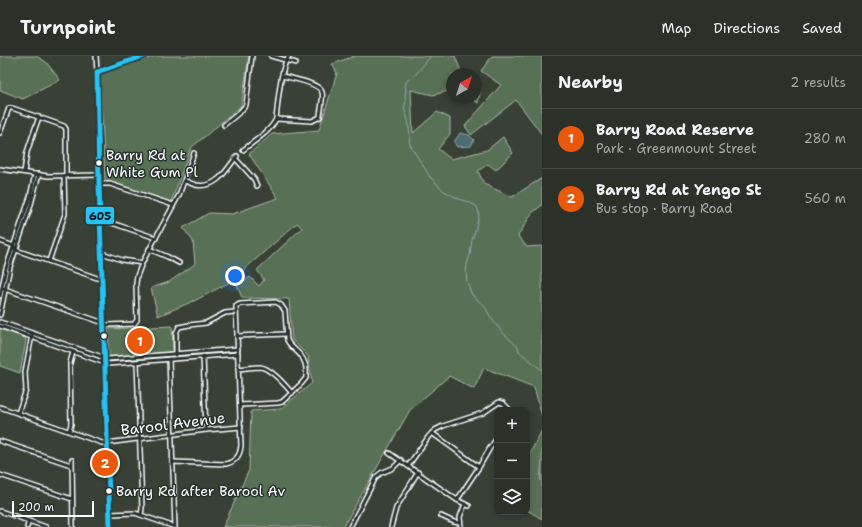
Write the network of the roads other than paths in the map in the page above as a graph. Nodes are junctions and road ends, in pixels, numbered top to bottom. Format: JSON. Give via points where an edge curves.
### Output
{"nodes":[{"id":1,"x":96,"y":56,"type":"edge"},
{"id":2,"x":131,"y":56,"type":"edge"},
{"id":3,"x":144,"y":56,"type":"edge"},
{"id":4,"x":252,"y":56,"type":"edge"},
{"id":5,"x":272,"y":56,"type":"edge"},
{"id":6,"x":289,"y":56,"type":"edge"},
{"id":7,"x":286,"y":60,"type":"junction"},
{"id":8,"x":131,"y":61,"type":"junction"},
{"id":9,"x":296,"y":63,"type":"dead end"},
{"id":10,"x":97,"y":72,"type":"junction"},
{"id":11,"x":282,"y":76,"type":"junction"},
{"id":12,"x":39,"y":117,"type":"junction"},
{"id":13,"x":276,"y":119,"type":"junction"},
{"id":14,"x":224,"y":125,"type":"dead end"},
{"id":15,"x":0,"y":134,"type":"edge"},
{"id":16,"x":243,"y":150,"type":"dead end"},
{"id":17,"x":194,"y":153,"type":"dead end"},
{"id":18,"x":1,"y":169,"type":"edge"},
{"id":19,"x":24,"y":172,"type":"junction"},
{"id":20,"x":0,"y":174,"type":"edge"},
{"id":21,"x":37,"y":174,"type":"junction"},
{"id":22,"x":99,"y":175,"type":"junction"},
{"id":23,"x":65,"y":176,"type":"junction"},
{"id":24,"x":184,"y":181,"type":"junction"},
{"id":25,"x":99,"y":184,"type":"junction"},
{"id":26,"x":257,"y":186,"type":"dead end"},
{"id":27,"x":173,"y":205,"type":"junction"},
{"id":28,"x":101,"y":220,"type":"junction"},
{"id":29,"x":156,"y":238,"type":"junction"},
{"id":30,"x":0,"y":241,"type":"edge"},
{"id":31,"x":14,"y":246,"type":"junction"},
{"id":32,"x":149,"y":249,"type":"junction"},
{"id":33,"x":16,"y":250,"type":"junction"},
{"id":34,"x":102,"y":254,"type":"junction"},
{"id":35,"x":49,"y":261,"type":"junction"},
{"id":36,"x":142,"y":263,"type":"junction"},
{"id":37,"x":179,"y":263,"type":"dead end"},
{"id":38,"x":102,"y":280,"type":"junction"},
{"id":39,"x":4,"y":289,"type":"junction"},
{"id":40,"x":0,"y":296,"type":"edge"},
{"id":41,"x":235,"y":312,"type":"junction"},
{"id":42,"x":0,"y":315,"type":"edge"},
{"id":43,"x":0,"y":322,"type":"edge"},
{"id":44,"x":104,"y":323,"type":"junction"},
{"id":45,"x":0,"y":326,"type":"edge"},
{"id":46,"x":33,"y":333,"type":"junction"},
{"id":47,"x":286,"y":334,"type":"junction"},
{"id":48,"x":237,"y":336,"type":"junction"},
{"id":49,"x":31,"y":337,"type":"junction"},
{"id":50,"x":74,"y":348,"type":"junction"},
{"id":51,"x":73,"y":352,"type":"junction"},
{"id":52,"x":238,"y":352,"type":"junction"},
{"id":53,"x":203,"y":354,"type":"junction"},
{"id":54,"x":176,"y":356,"type":"junction"},
{"id":55,"x":169,"y":357,"type":"junction"},
{"id":56,"x":137,"y":360,"type":"junction"},
{"id":57,"x":105,"y":361,"type":"junction"},
{"id":58,"x":238,"y":369,"type":"junction"},
{"id":59,"x":292,"y":393,"type":"junction"},
{"id":60,"x":240,"y":405,"type":"junction"},
{"id":61,"x":0,"y":407,"type":"edge"},
{"id":62,"x":507,"y":407,"type":"edge"},
{"id":63,"x":18,"y":413,"type":"junction"},
{"id":64,"x":241,"y":427,"type":"junction"},
{"id":65,"x":206,"y":430,"type":"junction"},
{"id":66,"x":70,"y":431,"type":"junction"},
{"id":67,"x":432,"y":432,"type":"junction"},
{"id":68,"x":172,"y":435,"type":"junction"},
{"id":69,"x":140,"y":439,"type":"junction"},
{"id":70,"x":0,"y":441,"type":"edge"},
{"id":71,"x":494,"y":442,"type":"edge"},
{"id":72,"x":107,"y":443,"type":"junction"},
{"id":73,"x":389,"y":453,"type":"dead end"},
{"id":74,"x":72,"y":460,"type":"dead end"},
{"id":75,"x":400,"y":460,"type":"junction"},
{"id":76,"x":172,"y":462,"type":"junction"},
{"id":77,"x":71,"y":465,"type":"junction"},
{"id":78,"x":408,"y":466,"type":"junction"},
{"id":79,"x":479,"y":467,"type":"junction"},
{"id":80,"x":418,"y":472,"type":"junction"},
{"id":81,"x":0,"y":475,"type":"edge"},
{"id":82,"x":72,"y":500,"type":"junction"},
{"id":83,"x":457,"y":500,"type":"junction"},
{"id":84,"x":465,"y":504,"type":"junction"},
{"id":85,"x":469,"y":506,"type":"dead end"},
{"id":86,"x":0,"y":511,"type":"edge"},
{"id":87,"x":110,"y":514,"type":"junction"},
{"id":88,"x":141,"y":514,"type":"junction"},
{"id":89,"x":441,"y":516,"type":"dead end"},
{"id":90,"x":29,"y":521,"type":"junction"},
{"id":91,"x":461,"y":525,"type":"edge"},
{"id":92,"x":27,"y":527,"type":"edge"},
{"id":93,"x":46,"y":527,"type":"edge"},
{"id":94,"x":73,"y":527,"type":"edge"},
{"id":95,"x":110,"y":527,"type":"edge"},
{"id":96,"x":175,"y":527,"type":"edge"},
{"id":97,"x":350,"y":527,"type":"edge"},
{"id":98,"x":391,"y":527,"type":"edge"}],
"edges":[{"from":1,"to":10,"type":"street"},
{"from":2,"to":8,"type":"street"},
{"from":3,"to":8,"type":"street"},
{"from":4,"to":14,"type":"street","via":[[246,104]]},
{"from":5,"to":7,"type":"street"},
{"from":6,"to":7,"type":"street"},
{"from":7,"to":9,"type":"street"},
{"from":7,"to":11,"type":"street"},
{"from":8,"to":10,"type":"street"},
{"from":10,"to":22,"type":"street"},
{"from":11,"to":13,"type":"street"},
{"from":11,"to":13,"type":"street","via":[[302,80],[320,88],[323,93],[320,117],[312,121]]},
{"from":12,"to":15,"type":"street","via":[[9,108]]},
{"from":12,"to":19,"type":"street","via":[[27,152]]},
{"from":12,"to":23,"type":"street","via":[[66,129]]},
{"from":13,"to":16,"type":"street","via":[[272,126]]},
{"from":17,"to":24,"type":"street"},
{"from":18,"to":19,"type":"street"},
{"from":18,"to":20,"type":"street"},
{"from":19,"to":21,"type":"street"},
{"from":21,"to":23,"type":"street"},
{"from":21,"to":31,"type":"street"},
{"from":21,"to":33,"type":"street","via":[[30,208]]},
{"from":22,"to":23,"type":"street"},
{"from":22,"to":25,"type":"street"},
{"from":23,"to":35,"type":"street","via":[[65,214]]},
{"from":24,"to":26,"type":"street","via":[[198,185],[211,184],[222,176],[236,157]]},
{"from":24,"to":27,"type":"street"},
{"from":25,"to":27,"type":"street","via":[[110,184]]},
{"from":25,"to":28,"type":"street"},
{"from":27,"to":29,"type":"street"},
{"from":28,"to":29,"type":"street"},
{"from":28,"to":34,"type":"street"},
{"from":29,"to":32,"type":"street"},
{"from":30,"to":31,"type":"street"},
{"from":31,"to":33,"type":"street"},
{"from":31,"to":39,"type":"street","via":[[6,268]]},
{"from":32,"to":36,"type":"street"},
{"from":32,"to":37,"type":"street"},
{"from":33,"to":35,"type":"street"},
{"from":33,"to":39,"type":"street"},
{"from":34,"to":36,"type":"street"},
{"from":34,"to":38,"type":"street"},
{"from":35,"to":38,"type":"street"},
{"from":36,"to":44,"type":"street","via":[[136,283],[137,320],[131,325],[107,326]]},
{"from":38,"to":44,"type":"street"},
{"from":39,"to":40,"type":"street"},
{"from":39,"to":42,"type":"street"},
{"from":39,"to":44,"type":"street"},
{"from":41,"to":47,"type":"street","via":[[236,306],[240,304],[276,302],[285,311]]},
{"from":41,"to":48,"type":"street"},
{"from":41,"to":54,"type":"street","via":[[224,313],[206,323],[179,327],[176,333]]},
{"from":43,"to":46,"type":"street"},
{"from":44,"to":57,"type":"street"},
{"from":45,"to":49,"type":"street"},
{"from":46,"to":49,"type":"street"},
{"from":46,"to":50,"type":"street"},
{"from":47,"to":48,"type":"street"},
{"from":47,"to":59,"type":"street","via":[[288,344],[306,364],[306,378]]},
{"from":48,"to":52,"type":"street"},
{"from":49,"to":51,"type":"street"},
{"from":49,"to":63,"type":"street","via":[[25,372],[26,390]]},
{"from":50,"to":51,"type":"street"},
{"from":50,"to":57,"type":"street"},
{"from":51,"to":57,"type":"street"},
{"from":51,"to":66,"type":"street","via":[[70,363]]},
{"from":52,"to":53,"type":"street"},
{"from":52,"to":58,"type":"street"},
{"from":53,"to":54,"type":"street"},
{"from":53,"to":65,"type":"street"},
{"from":54,"to":55,"type":"street"},
{"from":55,"to":56,"type":"street"},
{"from":55,"to":68,"type":"street"},
{"from":56,"to":57,"type":"street","via":[[108,364]]},
{"from":56,"to":69,"type":"street"},
{"from":57,"to":72,"type":"street"},
{"from":58,"to":59,"type":"street","via":[[265,368]]},
{"from":58,"to":60,"type":"street"},
{"from":59,"to":60,"type":"street","via":[[278,403]]},
{"from":60,"to":64,"type":"street"},
{"from":61,"to":63,"type":"street"},
{"from":62,"to":67,"type":"street","via":[[499,402],[483,413]]},
{"from":63,"to":66,"type":"street"},
{"from":64,"to":65,"type":"street","name":"Barool Avenue"},
{"from":64,"to":76,"type":"street","via":[[241,452],[232,462]]},
{"from":65,"to":68,"type":"street","name":"Barool Avenue"},
{"from":66,"to":72,"type":"street"},
{"from":67,"to":78,"type":"street"},
{"from":67,"to":79,"type":"street"},
{"from":68,"to":69,"type":"street","name":"Barool Avenue"},
{"from":68,"to":76,"type":"street"},
{"from":69,"to":72,"type":"street","name":"Barool Avenue"},
{"from":69,"to":88,"type":"street"},
{"from":70,"to":77,"type":"street"},
{"from":71,"to":79,"type":"street"},
{"from":72,"to":87,"type":"street"},
{"from":73,"to":75,"type":"street"},
{"from":74,"to":77,"type":"street"},
{"from":75,"to":78,"type":"street"},
{"from":75,"to":97,"type":"street","via":[[393,468],[376,478]]},
{"from":76,"to":96,"type":"street"},
{"from":77,"to":82,"type":"street"},
{"from":78,"to":80,"type":"street"},
{"from":79,"to":83,"type":"street"},
{"from":80,"to":83,"type":"street"},
{"from":80,"to":98,"type":"street","via":[[396,508]]},
{"from":81,"to":82,"type":"street"},
{"from":82,"to":94,"type":"street"},
{"from":83,"to":84,"type":"street"},
{"from":84,"to":85,"type":"street"},
{"from":84,"to":91,"type":"street","via":[[461,512]]},
{"from":86,"to":90,"type":"street"},
{"from":87,"to":88,"type":"street"},
{"from":87,"to":95,"type":"street"},
{"from":88,"to":96,"type":"street"},
{"from":89,"to":91,"type":"street"},
{"from":90,"to":92,"type":"street"},
{"from":90,"to":93,"type":"street"}]}
